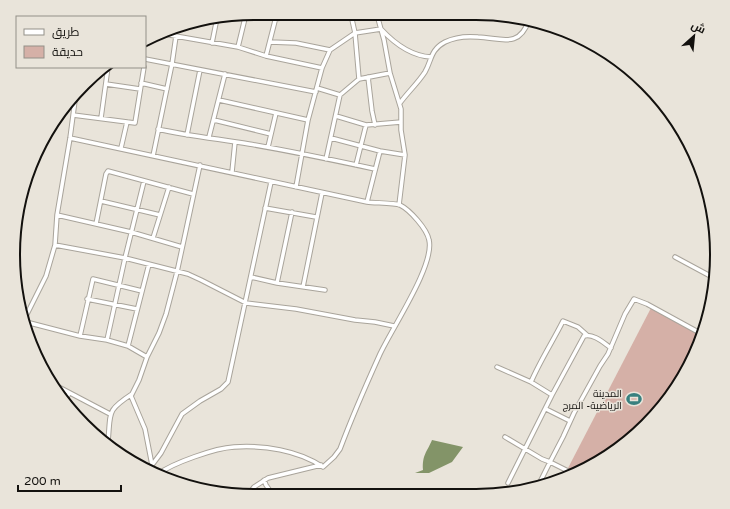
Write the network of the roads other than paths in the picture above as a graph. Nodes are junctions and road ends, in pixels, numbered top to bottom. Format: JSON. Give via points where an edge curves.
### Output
{"nodes":[{"id":1,"x":275,"y":20,"type":"edge"},
{"id":2,"x":352,"y":20,"type":"edge"},
{"id":3,"x":378,"y":20,"type":"edge"},
{"id":4,"x":244,"y":21,"type":"edge"},
{"id":5,"x":216,"y":24,"type":"edge"},
{"id":6,"x":526,"y":26,"type":"edge"},
{"id":7,"x":381,"y":29,"type":"junction"},
{"id":8,"x":355,"y":33,"type":"junction"},
{"id":9,"x":171,"y":35,"type":"edge"},
{"id":10,"x":176,"y":36,"type":"junction"},
{"id":11,"x":270,"y":42,"type":"junction"},
{"id":12,"x":212,"y":43,"type":"junction"},
{"id":13,"x":238,"y":47,"type":"junction"},
{"id":14,"x":330,"y":50,"type":"junction"},
{"id":15,"x":266,"y":56,"type":"junction"},
{"id":16,"x":431,"y":57,"type":"junction"},
{"id":17,"x":146,"y":60,"type":"edge"},
{"id":18,"x":172,"y":64,"type":"junction"},
{"id":19,"x":144,"y":68,"type":"edge"},
{"id":20,"x":322,"y":68,"type":"junction"},
{"id":21,"x":200,"y":70,"type":"junction"},
{"id":22,"x":107,"y":72,"type":"edge"},
{"id":23,"x":390,"y":73,"type":"junction"},
{"id":24,"x":225,"y":74,"type":"junction"},
{"id":25,"x":368,"y":78,"type":"junction"},
{"id":26,"x":359,"y":79,"type":"junction"},
{"id":27,"x":141,"y":83,"type":"junction"},
{"id":28,"x":106,"y":84,"type":"junction"},
{"id":29,"x":317,"y":88,"type":"junction"},
{"id":30,"x":140,"y":89,"type":"junction"},
{"id":31,"x":167,"y":89,"type":"junction"},
{"id":32,"x":316,"y":92,"type":"junction"},
{"id":33,"x":340,"y":95,"type":"junction"},
{"id":34,"x":219,"y":100,"type":"junction"},
{"id":35,"x":400,"y":103,"type":"junction"},
{"id":36,"x":74,"y":104,"type":"edge"},
{"id":37,"x":276,"y":113,"type":"junction"},
{"id":38,"x":73,"y":115,"type":"junction"},
{"id":39,"x":336,"y":116,"type":"junction"},
{"id":40,"x":101,"y":118,"type":"junction"},
{"id":41,"x":214,"y":120,"type":"junction"},
{"id":42,"x":308,"y":120,"type":"junction"},
{"id":43,"x":127,"y":122,"type":"junction"},
{"id":44,"x":401,"y":122,"type":"junction"},
{"id":45,"x":366,"y":125,"type":"junction"},
{"id":46,"x":375,"y":125,"type":"junction"},
{"id":47,"x":158,"y":129,"type":"junction"},
{"id":48,"x":271,"y":134,"type":"junction"},
{"id":49,"x":187,"y":135,"type":"junction"},
{"id":50,"x":210,"y":137,"type":"junction"},
{"id":51,"x":70,"y":138,"type":"junction"},
{"id":52,"x":331,"y":138,"type":"junction"},
{"id":53,"x":235,"y":142,"type":"junction"},
{"id":54,"x":361,"y":146,"type":"junction"},
{"id":55,"x":121,"y":148,"type":"junction"},
{"id":56,"x":268,"y":148,"type":"junction"},
{"id":57,"x":380,"y":150,"type":"junction"},
{"id":58,"x":302,"y":153,"type":"junction"},
{"id":59,"x":406,"y":155,"type":"junction"},
{"id":60,"x":153,"y":156,"type":"junction"},
{"id":61,"x":326,"y":159,"type":"junction"},
{"id":62,"x":200,"y":165,"type":"junction"},
{"id":63,"x":356,"y":165,"type":"junction"},
{"id":64,"x":374,"y":169,"type":"junction"},
{"id":65,"x":232,"y":172,"type":"junction"},
{"id":66,"x":144,"y":181,"type":"junction"},
{"id":67,"x":271,"y":182,"type":"junction"},
{"id":68,"x":169,"y":187,"type":"junction"},
{"id":69,"x":296,"y":187,"type":"junction"},
{"id":70,"x":322,"y":193,"type":"junction"},
{"id":71,"x":193,"y":194,"type":"junction"},
{"id":72,"x":101,"y":201,"type":"junction"},
{"id":73,"x":366,"y":202,"type":"junction"},
{"id":74,"x":399,"y":205,"type":"junction"},
{"id":75,"x":136,"y":208,"type":"junction"},
{"id":76,"x":265,"y":208,"type":"junction"},
{"id":77,"x":292,"y":212,"type":"junction"},
{"id":78,"x":57,"y":215,"type":"junction"},
{"id":79,"x":160,"y":215,"type":"junction"},
{"id":80,"x":316,"y":217,"type":"junction"},
{"id":81,"x":96,"y":224,"type":"junction"},
{"id":82,"x":131,"y":232,"type":"junction"},
{"id":83,"x":153,"y":238,"type":"junction"},
{"id":84,"x":55,"y":245,"type":"junction"},
{"id":85,"x":182,"y":247,"type":"junction"},
{"id":86,"x":675,"y":257,"type":"dead end"},
{"id":87,"x":125,"y":258,"type":"junction"},
{"id":88,"x":149,"y":264,"type":"junction"},
{"id":89,"x":177,"y":272,"type":"junction"},
{"id":90,"x":709,"y":275,"type":"edge"},
{"id":91,"x":251,"y":277,"type":"junction"},
{"id":92,"x":277,"y":283,"type":"junction"},
{"id":93,"x":119,"y":285,"type":"junction"},
{"id":94,"x":303,"y":287,"type":"junction"},
{"id":95,"x":325,"y":290,"type":"dead end"},
{"id":96,"x":142,"y":291,"type":"junction"},
{"id":97,"x":87,"y":299,"type":"junction"},
{"id":98,"x":246,"y":303,"type":"junction"},
{"id":99,"x":115,"y":305,"type":"junction"},
{"id":100,"x":137,"y":309,"type":"junction"},
{"id":101,"x":28,"y":313,"type":"edge"},
{"id":102,"x":30,"y":323,"type":"edge"},
{"id":103,"x":394,"y":326,"type":"junction"},
{"id":104,"x":697,"y":332,"type":"edge"},
{"id":105,"x":587,"y":335,"type":"junction"},
{"id":106,"x":80,"y":336,"type":"junction"},
{"id":107,"x":108,"y":340,"type":"junction"},
{"id":108,"x":128,"y":346,"type":"junction"},
{"id":109,"x":611,"y":348,"type":"junction"},
{"id":110,"x":147,"y":357,"type":"junction"},
{"id":111,"x":497,"y":366,"type":"dead end"},
{"id":112,"x":531,"y":382,"type":"junction"},
{"id":113,"x":63,"y":389,"type":"edge"},
{"id":114,"x":70,"y":393,"type":"junction"},
{"id":115,"x":132,"y":394,"type":"junction"},
{"id":116,"x":552,"y":395,"type":"junction"},
{"id":117,"x":68,"y":397,"type":"edge"},
{"id":118,"x":546,"y":409,"type":"junction"},
{"id":119,"x":110,"y":414,"type":"junction"},
{"id":120,"x":570,"y":421,"type":"junction"},
{"id":121,"x":504,"y":437,"type":"dead end"},
{"id":122,"x":108,"y":438,"type":"edge"},
{"id":123,"x":524,"y":449,"type":"junction"},
{"id":124,"x":550,"y":462,"type":"junction"},
{"id":125,"x":152,"y":465,"type":"joint"},
{"id":126,"x":321,"y":465,"type":"junction"},
{"id":127,"x":164,"y":470,"type":"edge"},
{"id":128,"x":567,"y":470,"type":"edge"},
{"id":129,"x":264,"y":480,"type":"junction"},
{"id":130,"x":541,"y":480,"type":"edge"},
{"id":131,"x":508,"y":483,"type":"dead end"},
{"id":132,"x":253,"y":489,"type":"edge"},
{"id":133,"x":269,"y":489,"type":"edge"}],
"edges":[{"from":1,"to":11,"type":"street"},
{"from":2,"to":8,"type":"street"},
{"from":3,"to":7,"type":"street"},
{"from":4,"to":13,"type":"street"},
{"from":5,"to":12,"type":"street"},
{"from":6,"to":16,"type":"street","via":[[522,34],[505,41],[476,36],[453,39],[435,49]]},
{"from":7,"to":8,"type":"street"},
{"from":7,"to":16,"type":"street","via":[[398,45],[419,56]]},
{"from":7,"to":23,"type":"street"},
{"from":8,"to":14,"type":"street"},
{"from":8,"to":26,"type":"street"},
{"from":9,"to":10,"type":"street"},
{"from":10,"to":12,"type":"street"},
{"from":10,"to":18,"type":"street"},
{"from":11,"to":14,"type":"street","via":[[296,43]]},
{"from":11,"to":15,"type":"street"},
{"from":12,"to":13,"type":"street"},
{"from":13,"to":15,"type":"street"},
{"from":14,"to":20,"type":"street"},
{"from":15,"to":20,"type":"street"},
{"from":16,"to":35,"type":"street","via":[[425,71]]},
{"from":17,"to":18,"type":"street"},
{"from":18,"to":21,"type":"street"},
{"from":18,"to":31,"type":"street"},
{"from":19,"to":27,"type":"street"},
{"from":20,"to":29,"type":"street"},
{"from":21,"to":24,"type":"street"},
{"from":21,"to":49,"type":"street"},
{"from":22,"to":28,"type":"street"},
{"from":23,"to":25,"type":"street"},
{"from":23,"to":35,"type":"street"},
{"from":24,"to":32,"type":"street"},
{"from":24,"to":34,"type":"street"},
{"from":25,"to":26,"type":"street"},
{"from":25,"to":46,"type":"street"},
{"from":26,"to":33,"type":"street"},
{"from":27,"to":30,"type":"street"},
{"from":27,"to":31,"type":"street"},
{"from":28,"to":30,"type":"street"},
{"from":28,"to":40,"type":"street"},
{"from":29,"to":32,"type":"street"},
{"from":29,"to":33,"type":"street"},
{"from":30,"to":43,"type":"street","via":[[135,123]]},
{"from":31,"to":47,"type":"street"},
{"from":32,"to":42,"type":"street"},
{"from":33,"to":39,"type":"street"},
{"from":34,"to":37,"type":"street"},
{"from":34,"to":41,"type":"street"},
{"from":35,"to":44,"type":"street"},
{"from":36,"to":38,"type":"street"},
{"from":37,"to":42,"type":"street"},
{"from":37,"to":48,"type":"street"},
{"from":38,"to":40,"type":"street"},
{"from":38,"to":51,"type":"street"},
{"from":39,"to":45,"type":"street"},
{"from":39,"to":52,"type":"street"},
{"from":40,"to":43,"type":"street"},
{"from":41,"to":48,"type":"street"},
{"from":41,"to":50,"type":"street"},
{"from":42,"to":58,"type":"street"},
{"from":43,"to":55,"type":"street"},
{"from":44,"to":46,"type":"street"},
{"from":44,"to":59,"type":"street"},
{"from":45,"to":46,"type":"street"},
{"from":45,"to":54,"type":"street"},
{"from":47,"to":49,"type":"street"},
{"from":47,"to":60,"type":"street"},
{"from":48,"to":56,"type":"street"},
{"from":49,"to":50,"type":"street"},
{"from":50,"to":53,"type":"street"},
{"from":51,"to":55,"type":"street"},
{"from":51,"to":78,"type":"street"},
{"from":52,"to":54,"type":"street"},
{"from":52,"to":61,"type":"street"},
{"from":53,"to":56,"type":"street"},
{"from":53,"to":65,"type":"street"},
{"from":54,"to":57,"type":"street"},
{"from":54,"to":63,"type":"street"},
{"from":55,"to":60,"type":"street"},
{"from":56,"to":58,"type":"street"},
{"from":57,"to":59,"type":"street"},
{"from":57,"to":64,"type":"street"},
{"from":58,"to":61,"type":"street"},
{"from":58,"to":69,"type":"street"},
{"from":59,"to":74,"type":"street"},
{"from":60,"to":62,"type":"street"},
{"from":61,"to":63,"type":"street"},
{"from":62,"to":65,"type":"street"},
{"from":62,"to":71,"type":"street"},
{"from":63,"to":64,"type":"street"},
{"from":64,"to":73,"type":"street"},
{"from":65,"to":67,"type":"street"},
{"from":66,"to":68,"type":"street"},
{"from":66,"to":72,"type":"street","via":[[107,171]]},
{"from":66,"to":75,"type":"street"},
{"from":67,"to":69,"type":"street"},
{"from":67,"to":76,"type":"street"},
{"from":68,"to":71,"type":"street"},
{"from":68,"to":79,"type":"street"},
{"from":69,"to":70,"type":"street"},
{"from":70,"to":73,"type":"street"},
{"from":70,"to":80,"type":"street"},
{"from":71,"to":85,"type":"street"},
{"from":72,"to":75,"type":"street"},
{"from":72,"to":81,"type":"street"},
{"from":73,"to":74,"type":"street"},
{"from":74,"to":103,"type":"street","via":[[424,228],[430,244],[421,276]]},
{"from":75,"to":79,"type":"street"},
{"from":75,"to":82,"type":"street"},
{"from":76,"to":77,"type":"street"},
{"from":76,"to":91,"type":"street"},
{"from":77,"to":80,"type":"street"},
{"from":77,"to":92,"type":"street"},
{"from":78,"to":81,"type":"street"},
{"from":78,"to":84,"type":"street"},
{"from":79,"to":83,"type":"street"},
{"from":80,"to":94,"type":"street"},
{"from":81,"to":82,"type":"street"},
{"from":82,"to":83,"type":"street"},
{"from":82,"to":87,"type":"street"},
{"from":83,"to":85,"type":"street"},
{"from":84,"to":87,"type":"street"},
{"from":84,"to":101,"type":"street","via":[[46,276]]},
{"from":85,"to":89,"type":"street"},
{"from":86,"to":90,"type":"street"},
{"from":87,"to":88,"type":"street"},
{"from":87,"to":93,"type":"street"},
{"from":88,"to":89,"type":"street"},
{"from":88,"to":96,"type":"street"},
{"from":89,"to":98,"type":"street","via":[[202,280]]},
{"from":89,"to":110,"type":"street","via":[[163,324]]},
{"from":91,"to":92,"type":"street"},
{"from":91,"to":98,"type":"street"},
{"from":92,"to":94,"type":"street"},
{"from":93,"to":96,"type":"street"},
{"from":93,"to":97,"type":"street","via":[[93,279]]},
{"from":93,"to":99,"type":"street"},
{"from":94,"to":95,"type":"street"},
{"from":96,"to":100,"type":"street"},
{"from":97,"to":99,"type":"street"},
{"from":97,"to":106,"type":"street"},
{"from":98,"to":103,"type":"street"},
{"from":98,"to":125,"type":"street","via":[[228,382],[221,390],[184,412]]},
{"from":99,"to":100,"type":"street"},
{"from":99,"to":107,"type":"street"},
{"from":100,"to":108,"type":"street"},
{"from":102,"to":106,"type":"street"},
{"from":103,"to":126,"type":"street","via":[[340,449],[323,467]]},
{"from":104,"to":109,"type":"street","via":[[634,300],[625,314]]},
{"from":105,"to":109,"type":"street"},
{"from":105,"to":112,"type":"street","via":[[578,327],[563,321]]},
{"from":105,"to":116,"type":"street"},
{"from":106,"to":107,"type":"street"},
{"from":107,"to":108,"type":"street"},
{"from":108,"to":110,"type":"street"},
{"from":109,"to":120,"type":"street"},
{"from":110,"to":115,"type":"street","via":[[140,380]]},
{"from":111,"to":112,"type":"street"},
{"from":112,"to":116,"type":"street"},
{"from":113,"to":114,"type":"street"},
{"from":114,"to":117,"type":"street"},
{"from":114,"to":119,"type":"street"},
{"from":115,"to":119,"type":"street","via":[[118,404]]},
{"from":115,"to":125,"type":"street","via":[[145,429]]},
{"from":116,"to":118,"type":"street"},
{"from":118,"to":120,"type":"street"},
{"from":118,"to":123,"type":"street"},
{"from":119,"to":122,"type":"street"},
{"from":120,"to":124,"type":"street"},
{"from":121,"to":123,"type":"street"},
{"from":123,"to":124,"type":"street"},
{"from":123,"to":131,"type":"street"},
{"from":124,"to":128,"type":"street"},
{"from":124,"to":130,"type":"street"},
{"from":126,"to":127,"type":"street","via":[[309,458],[279,450],[233,447],[192,458]]},
{"from":126,"to":129,"type":"street"},
{"from":129,"to":132,"type":"street"},
{"from":129,"to":133,"type":"street"}]}
